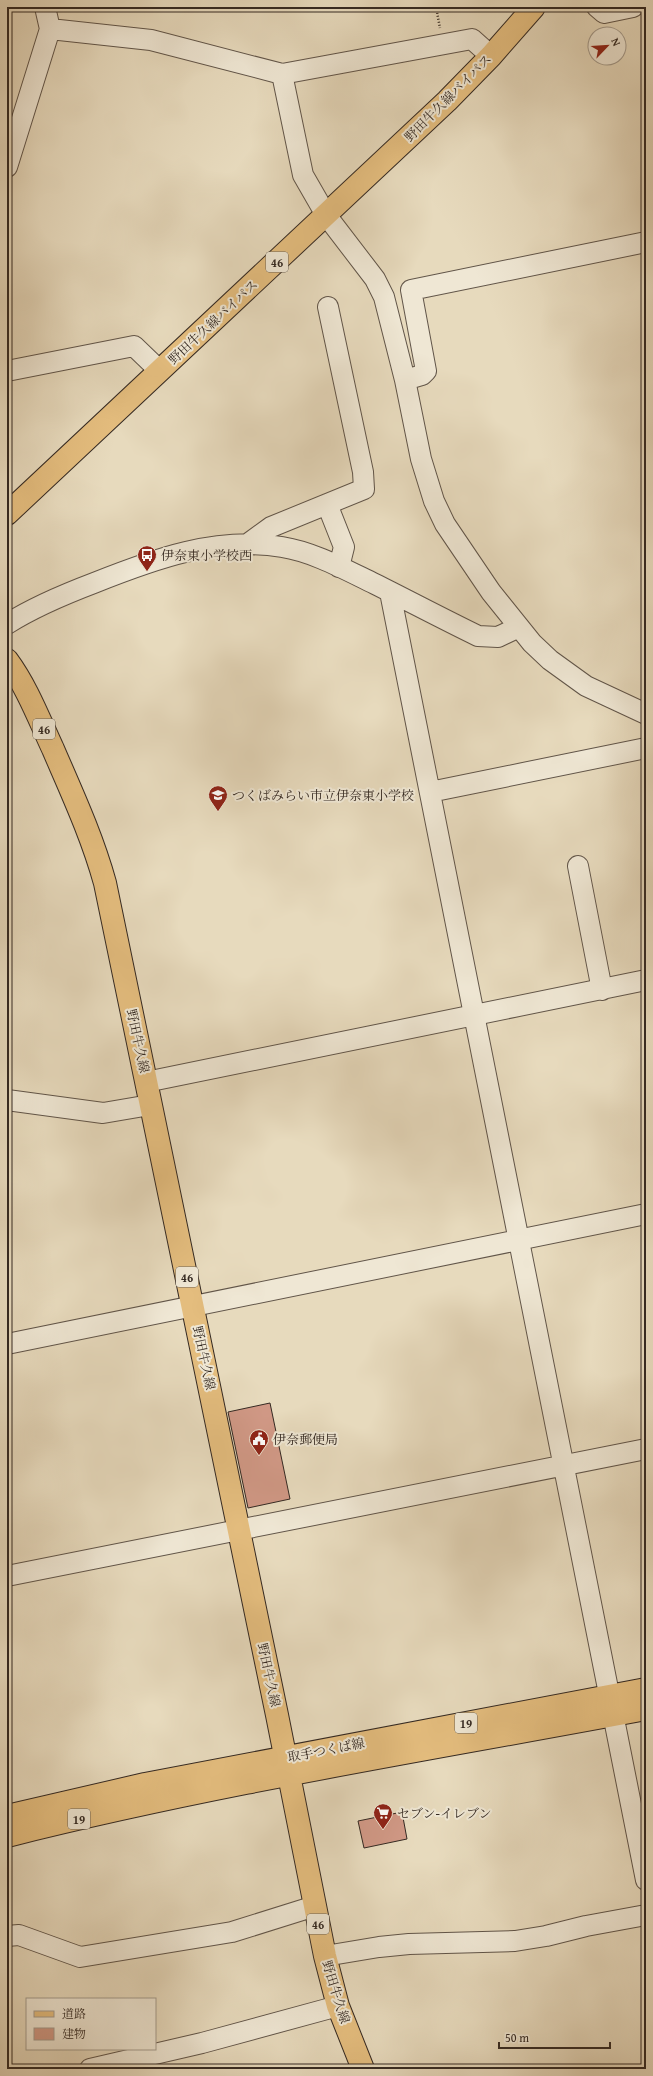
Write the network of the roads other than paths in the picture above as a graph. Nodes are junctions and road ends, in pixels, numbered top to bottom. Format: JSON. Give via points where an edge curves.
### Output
{"nodes":[{"id":1,"x":45,"y":7,"type":"edge"},
{"id":2,"x":534,"y":7,"type":"edge"},
{"id":3,"x":597,"y":7,"type":"edge"},
{"id":4,"x":633,"y":7,"type":"edge"},
{"id":5,"x":50,"y":29,"type":"junction"},
{"id":6,"x":491,"y":56,"type":"junction"},
{"id":7,"x":282,"y":74,"type":"junction"},
{"id":8,"x":7,"y":167,"type":"edge"},
{"id":9,"x":326,"y":215,"type":"junction"},
{"id":10,"x":646,"y":242,"type":"edge"},
{"id":11,"x":328,"y":308,"type":"dead end"},
{"id":12,"x":7,"y":371,"type":"edge"},
{"id":13,"x":160,"y":371,"type":"junction"},
{"id":14,"x":405,"y":380,"type":"junction"},
{"id":15,"x":327,"y":504,"type":"junction"},
{"id":16,"x":7,"y":514,"type":"edge"},
{"id":17,"x":248,"y":543,"type":"junction"},
{"id":18,"x":339,"y":567,"type":"junction"},
{"id":19,"x":390,"y":592,"type":"junction"},
{"id":20,"x":7,"y":624,"type":"edge"},
{"id":21,"x":519,"y":627,"type":"junction"},
{"id":22,"x":9,"y":667,"type":"edge"},
{"id":23,"x":645,"y":713,"type":"edge"},
{"id":24,"x":646,"y":748,"type":"edge"},
{"id":25,"x":430,"y":792,"type":"junction"},
{"id":26,"x":578,"y":866,"type":"dead end"},
{"id":27,"x":646,"y":980,"type":"edge"},
{"id":28,"x":602,"y":990,"type":"junction"},
{"id":29,"x":474,"y":1015,"type":"junction"},
{"id":30,"x":146,"y":1082,"type":"junction"},
{"id":31,"x":7,"y":1100,"type":"edge"},
{"id":32,"x":150,"y":1105,"type":"junction"},
{"id":33,"x":646,"y":1214,"type":"edge"},
{"id":34,"x":518,"y":1240,"type":"junction"},
{"id":35,"x":193,"y":1305,"type":"junction"},
{"id":36,"x":7,"y":1344,"type":"edge"},
{"id":37,"x":646,"y":1449,"type":"edge"},
{"id":38,"x":564,"y":1466,"type":"junction"},
{"id":39,"x":239,"y":1531,"type":"junction"},
{"id":40,"x":7,"y":1576,"type":"edge"},
{"id":41,"x":646,"y":1688,"type":"edge"},
{"id":42,"x":612,"y":1705,"type":"junction"},
{"id":43,"x":646,"y":1709,"type":"edge"},
{"id":44,"x":287,"y":1767,"type":"junction"},
{"id":45,"x":7,"y":1816,"type":"edge"},
{"id":46,"x":7,"y":1836,"type":"edge"},
{"id":47,"x":646,"y":1880,"type":"edge"},
{"id":48,"x":315,"y":1906,"type":"junction"},
{"id":49,"x":646,"y":1916,"type":"edge"},
{"id":50,"x":7,"y":1936,"type":"edge"},
{"id":51,"x":325,"y":1956,"type":"junction"},
{"id":52,"x":338,"y":2006,"type":"junction"},
{"id":53,"x":90,"y":2069,"type":"edge"},
{"id":54,"x":363,"y":2069,"type":"edge"}],
"edges":[{"from":1,"to":5,"type":"street"},
{"from":2,"to":6,"type":"main road","name":"野田牛久線バイパス","number":"46"},
{"from":3,"to":4,"type":"street","via":[[604,13]]},
{"from":5,"to":7,"type":"street","via":[[151,40]]},
{"from":5,"to":8,"type":"street"},
{"from":6,"to":7,"type":"street","via":[[472,39]]},
{"from":6,"to":9,"type":"main road","name":"野田牛久線バイパス","number":"46"},
{"from":7,"to":9,"type":"street","via":[[303,175]]},
{"from":9,"to":13,"type":"main road","name":"野田牛久線バイパス","number":"46"},
{"from":9,"to":14,"type":"street","via":[[375,279],[384,297]]},
{"from":10,"to":14,"type":"street","via":[[411,290],[426,372]]},
{"from":11,"to":15,"type":"street","via":[[363,472],[364,489]]},
{"from":12,"to":13,"type":"street","via":[[134,346]]},
{"from":13,"to":16,"type":"main road","name":"野田牛久線バイパス","number":"46"},
{"from":14,"to":21,"type":"street","via":[[421,459],[434,501],[457,544]]},
{"from":15,"to":17,"type":"street","via":[[271,527]]},
{"from":15,"to":18,"type":"street","via":[[344,546]]},
{"from":17,"to":18,"type":"street","via":[[284,547]]},
{"from":17,"to":20,"type":"street","via":[[188,551],[150,562],[78,589]]},
{"from":18,"to":19,"type":"street"},
{"from":19,"to":21,"type":"street","via":[[478,636],[498,637]]},
{"from":19,"to":25,"type":"street"},
{"from":21,"to":23,"type":"street","via":[[567,674],[586,686]]},
{"from":22,"to":30,"type":"main road","name":"野田牛久線","number":"46","via":[[34,706],[94,846],[105,883]]},
{"from":24,"to":25,"type":"street"},
{"from":25,"to":29,"type":"street"},
{"from":26,"to":28,"type":"street"},
{"from":27,"to":28,"type":"street"},
{"from":28,"to":29,"type":"street"},
{"from":29,"to":30,"type":"street"},
{"from":29,"to":34,"type":"street"},
{"from":30,"to":32,"type":"main road","name":"野田牛久線","number":"46"},
{"from":31,"to":32,"type":"street","via":[[102,1113]]},
{"from":32,"to":35,"type":"main road","name":"野田牛久線","number":"46"},
{"from":33,"to":34,"type":"street"},
{"from":34,"to":35,"type":"street"},
{"from":34,"to":38,"type":"street"},
{"from":35,"to":36,"type":"street"},
{"from":35,"to":39,"type":"main road","name":"野田牛久線","number":"46"},
{"from":37,"to":38,"type":"street"},
{"from":38,"to":39,"type":"street"},
{"from":38,"to":42,"type":"street"},
{"from":39,"to":40,"type":"street"},
{"from":39,"to":44,"type":"main road","name":"野田牛久線","number":"46"},
{"from":41,"to":42,"type":"main road","name":"取手つくば線","number":"19"},
{"from":42,"to":43,"type":"main road","name":"取手つくば線","number":"19"},
{"from":42,"to":44,"type":"main road","name":"取手つくば線","number":"19"},
{"from":42,"to":47,"type":"street"},
{"from":44,"to":45,"type":"main road","name":"取手つくば線","number":"19","via":[[145,1784]]},
{"from":44,"to":46,"type":"main road","name":"取手つくば線","number":"19"},
{"from":44,"to":48,"type":"main road","name":"野田牛久線","number":"46"},
{"from":48,"to":50,"type":"street","via":[[232,1932],[80,1957],[19,1934]]},
{"from":48,"to":51,"type":"main road","name":"野田牛久線","number":"46"},
{"from":49,"to":51,"type":"street","via":[[515,1941],[409,1944]]},
{"from":51,"to":52,"type":"main road","name":"野田牛久線","number":"46"},
{"from":52,"to":53,"type":"street","via":[[202,2043]]},
{"from":52,"to":54,"type":"main road","name":"野田牛久線","number":"46"}]}
